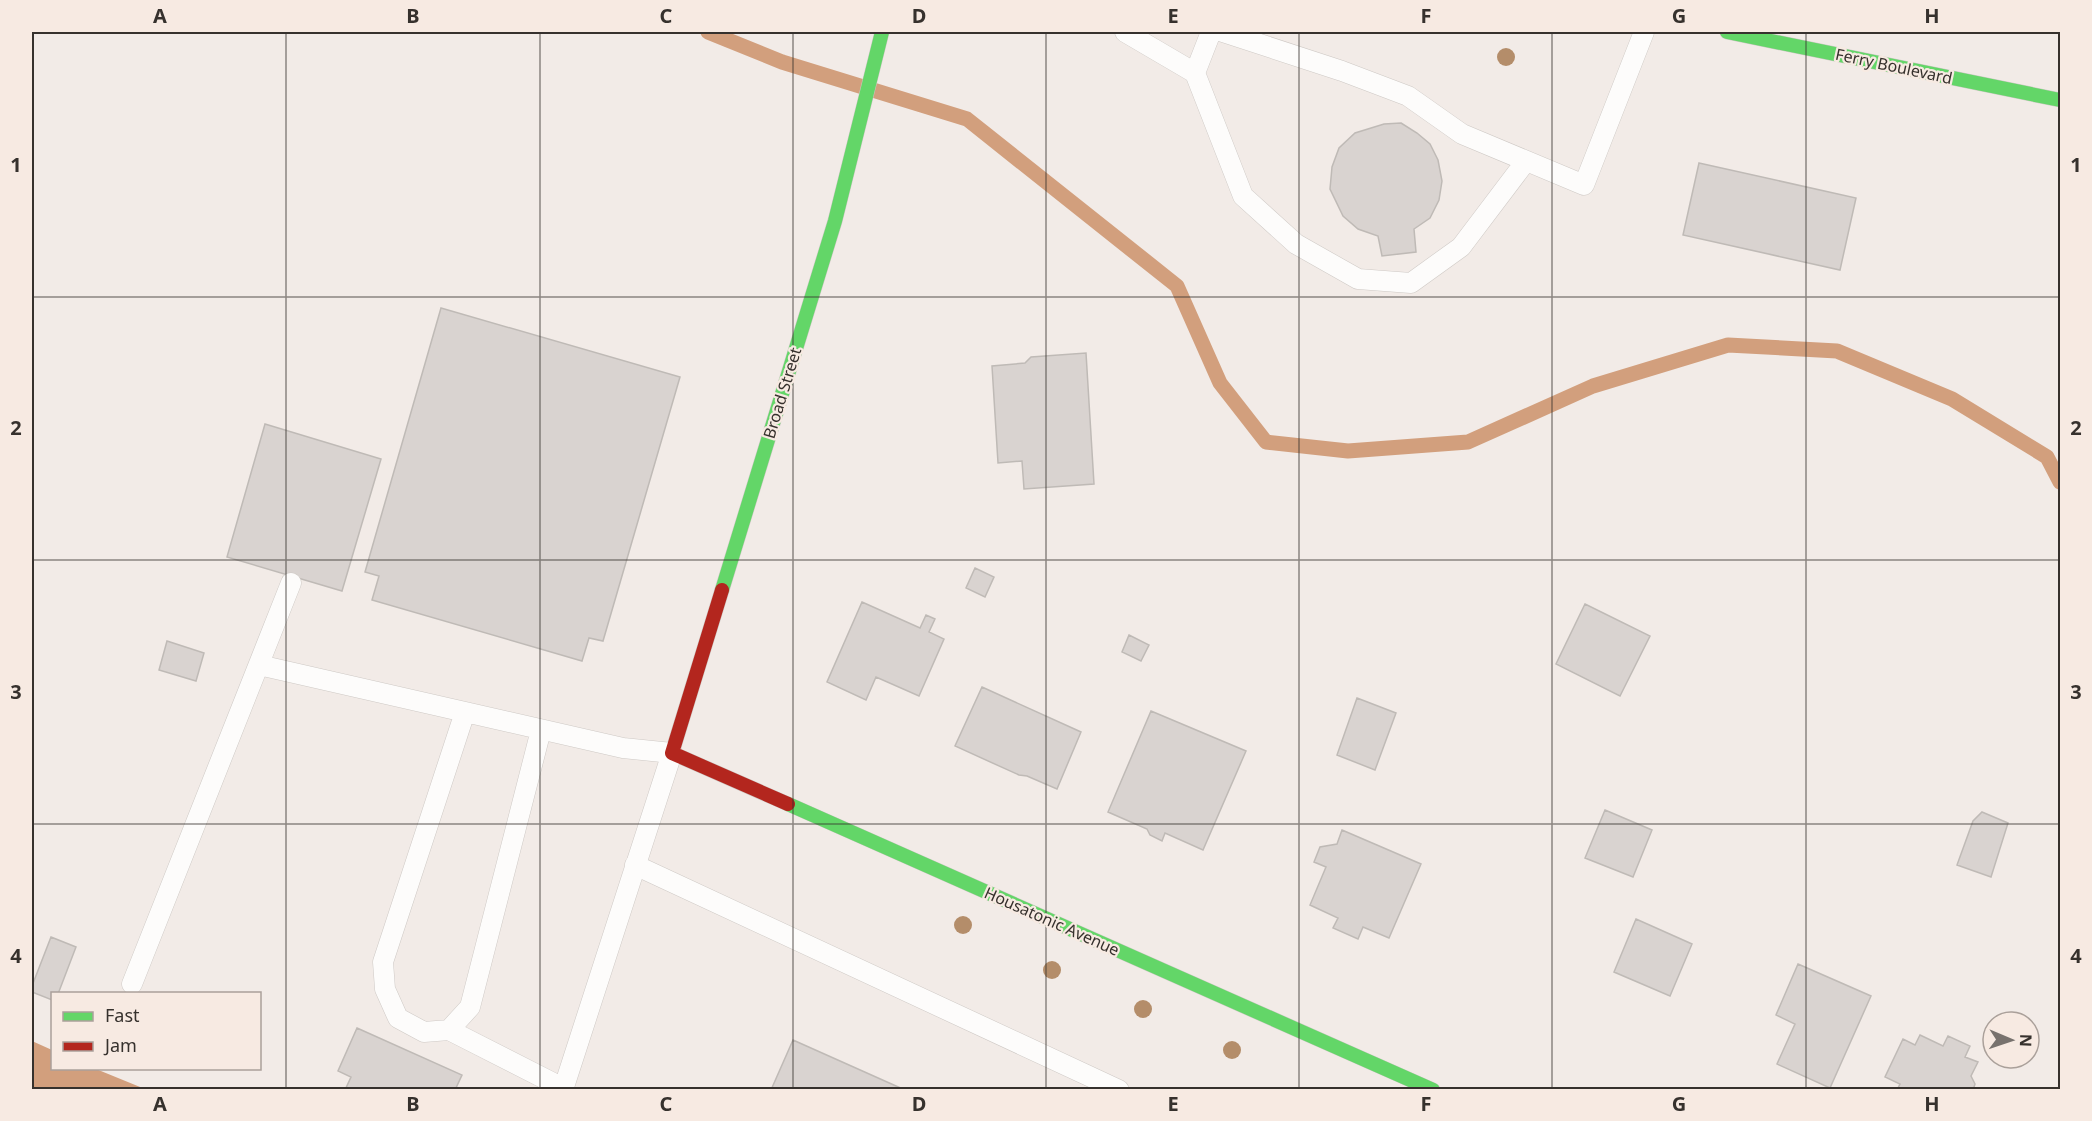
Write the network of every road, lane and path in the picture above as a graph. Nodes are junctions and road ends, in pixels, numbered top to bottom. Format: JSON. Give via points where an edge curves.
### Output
{"nodes":[{"id":1,"x":882,"y":32,"type":"edge"},
{"id":2,"x":1125,"y":32,"type":"edge"},
{"id":3,"x":1211,"y":32,"type":"edge"},
{"id":4,"x":1223,"y":32,"type":"edge"},
{"id":5,"x":1644,"y":32,"type":"edge"},
{"id":6,"x":1727,"y":32,"type":"edge"},
{"id":7,"x":1195,"y":73,"type":"junction"},
{"id":8,"x":2061,"y":100,"type":"edge"},
{"id":9,"x":1526,"y":161,"type":"junction"},
{"id":10,"x":291,"y":583,"type":"dead end"},
{"id":11,"x":259,"y":665,"type":"junction"},
{"id":12,"x":465,"y":712,"type":"junction"},
{"id":13,"x":542,"y":730,"type":"junction"},
{"id":14,"x":672,"y":753,"type":"junction"},
{"id":15,"x":635,"y":865,"type":"junction"},
{"id":16,"x":132,"y":984,"type":"dead end"},
{"id":17,"x":449,"y":1030,"type":"junction"},
{"id":18,"x":1396,"y":1082,"type":"edge"},
{"id":19,"x":563,"y":1089,"type":"edge"},
{"id":20,"x":1119,"y":1089,"type":"edge"},
{"id":21,"x":1433,"y":1089,"type":"edge"}],
"edges":[{"from":1,"to":14,"type":"street","name":"Broad Street","via":[[835,221]]},
{"from":2,"to":7,"type":"lane"},
{"from":3,"to":7,"type":"lane"},
{"from":4,"to":9,"type":"lane","via":[[1408,96],[1462,134]]},
{"from":5,"to":9,"type":"lane","via":[[1584,185]]},
{"from":6,"to":8,"type":"street","name":"Ferry Boulevard"},
{"from":7,"to":9,"type":"lane","via":[[1243,196],[1296,244],[1358,279],[1410,283],[1461,247]]},
{"from":10,"to":11,"type":"lane"},
{"from":11,"to":12,"type":"lane"},
{"from":11,"to":16,"type":"lane"},
{"from":12,"to":13,"type":"lane"},
{"from":12,"to":17,"type":"lane","via":[[382,962],[385,989],[398,1018],[424,1032]]},
{"from":13,"to":14,"type":"lane","via":[[623,748]]},
{"from":13,"to":17,"type":"lane","via":[[470,1007]]},
{"from":14,"to":15,"type":"lane"},
{"from":14,"to":18,"type":"street","name":"Housatonic Avenue"},
{"from":15,"to":19,"type":"lane"},
{"from":15,"to":20,"type":"lane"},
{"from":17,"to":19,"type":"lane"},
{"from":18,"to":21,"type":"street","name":"Housatonic Avenue"}]}
